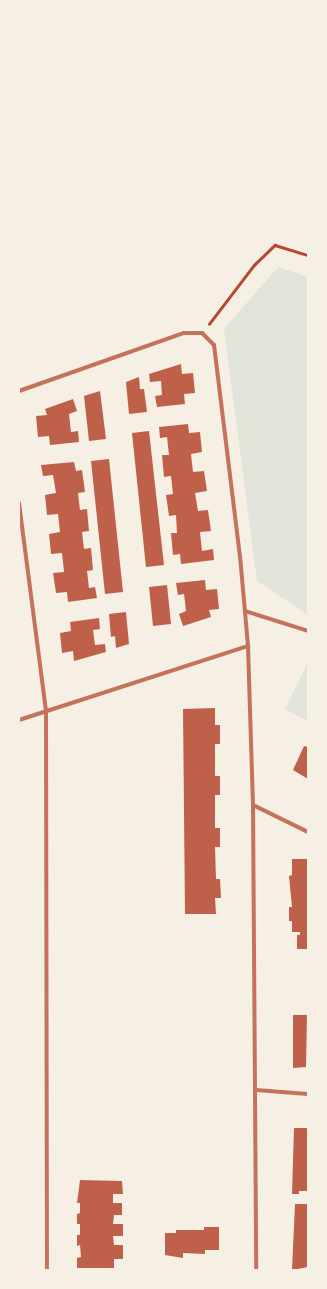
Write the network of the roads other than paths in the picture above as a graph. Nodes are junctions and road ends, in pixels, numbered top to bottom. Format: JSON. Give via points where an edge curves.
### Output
{"nodes":[{"id":1,"x":19,"y":391,"type":"edge"},
{"id":2,"x":19,"y":504,"type":"edge"},
{"id":3,"x":245,"y":611,"type":"junction"},
{"id":4,"x":308,"y":631,"type":"edge"},
{"id":5,"x":248,"y":646,"type":"junction"},
{"id":6,"x":46,"y":710,"type":"junction"},
{"id":7,"x":19,"y":720,"type":"edge"},
{"id":8,"x":253,"y":805,"type":"junction"},
{"id":9,"x":308,"y":832,"type":"edge"},
{"id":10,"x":256,"y":1090,"type":"junction"},
{"id":11,"x":308,"y":1094,"type":"edge"},
{"id":12,"x":47,"y":1270,"type":"edge"},
{"id":13,"x":256,"y":1270,"type":"edge"}],
"edges":[{"from":1,"to":3,"type":"street","via":[[184,333],[202,333],[214,345]]},
{"from":2,"to":6,"type":"street"},
{"from":3,"to":4,"type":"street"},
{"from":3,"to":5,"type":"street"},
{"from":5,"to":6,"type":"street"},
{"from":5,"to":8,"type":"street"},
{"from":6,"to":7,"type":"street"},
{"from":6,"to":12,"type":"street"},
{"from":8,"to":9,"type":"street"},
{"from":8,"to":10,"type":"street"},
{"from":10,"to":11,"type":"street"},
{"from":10,"to":13,"type":"street"}]}
